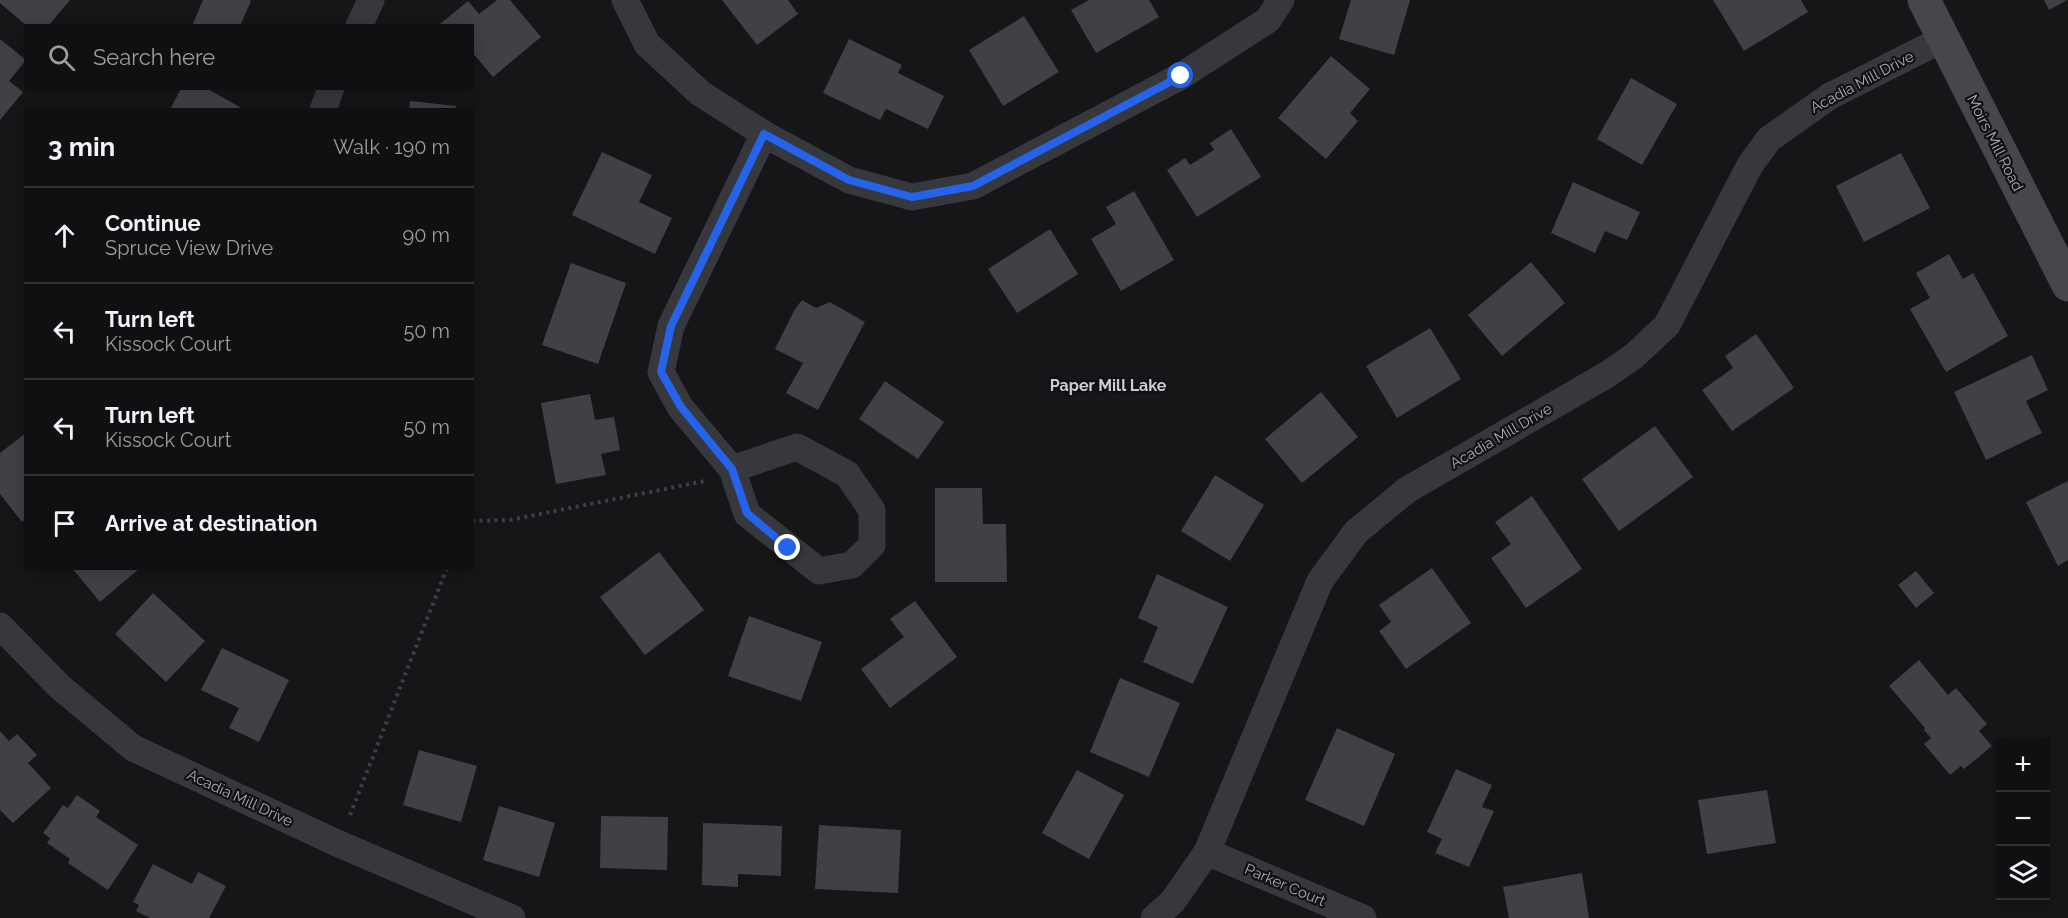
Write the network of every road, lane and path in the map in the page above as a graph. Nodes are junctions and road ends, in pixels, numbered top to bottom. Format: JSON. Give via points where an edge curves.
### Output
{"nodes":[{"id":1,"x":371,"y":0,"type":"edge"},
{"id":2,"x":625,"y":0,"type":"edge"},
{"id":3,"x":1281,"y":0,"type":"edge"},
{"id":4,"x":1924,"y":0,"type":"edge"},
{"id":5,"x":360,"y":24,"type":"edge"},
{"id":6,"x":1943,"y":39,"type":"junction"},
{"id":7,"x":331,"y":90,"type":"edge"},
{"id":8,"x":323,"y":108,"type":"edge"},
{"id":9,"x":764,"y":134,"type":"junction"},
{"id":10,"x":2068,"y":285,"type":"edge"},
{"id":11,"x":732,"y":469,"type":"junction"},
{"id":12,"x":474,"y":521,"type":"edge"},
{"id":13,"x":446,"y":570,"type":"edge"},
{"id":14,"x":0,"y":626,"type":"edge"},
{"id":15,"x":339,"y":844,"type":"junction"},
{"id":16,"x":1207,"y":852,"type":"junction"},
{"id":17,"x":475,"y":911,"type":"edge"},
{"id":18,"x":512,"y":918,"type":"edge"},
{"id":19,"x":1154,"y":918,"type":"edge"},
{"id":20,"x":1363,"y":918,"type":"edge"}],
"edges":[{"from":1,"to":5,"type":"street"},
{"from":2,"to":9,"type":"street","via":[[647,44],[700,93]]},
{"from":3,"to":9,"type":"street","via":[[1268,20],[1181,76],[973,186],[912,197],[849,180]]},
{"from":4,"to":6,"type":"street","name":"Moirs Mill Road"},
{"from":6,"to":10,"type":"street","name":"Moirs Mill Road"},
{"from":6,"to":16,"type":"street","name":"Acadia Mill Drive","via":[[1830,96],[1769,139],[1750,165],[1667,325],[1634,356],[1407,490],[1356,532],[1320,581]]},
{"from":7,"to":8,"type":"street"},
{"from":9,"to":11,"type":"street","via":[[671,326],[661,372],[681,407]]},
{"from":11,"to":11,"type":"street","via":[[797,447],[848,474],[872,510],[872,545],[852,565],[819,571],[747,513]]},
{"from":11,"to":12,"type":"path","via":[[707,480],[510,520]]},
{"from":13,"to":15,"type":"path"},
{"from":14,"to":15,"type":"street","name":"Acadia Mill Drive","via":[[60,687],[133,748]]},
{"from":15,"to":17,"type":"street","name":"Acadia Mill Drive"},
{"from":16,"to":19,"type":"street","name":"Acadia Mill Drive","via":[[1173,901]]},
{"from":16,"to":20,"type":"street","name":"Parker Court"},
{"from":17,"to":18,"type":"street","name":"Acadia Mill Drive"}]}
